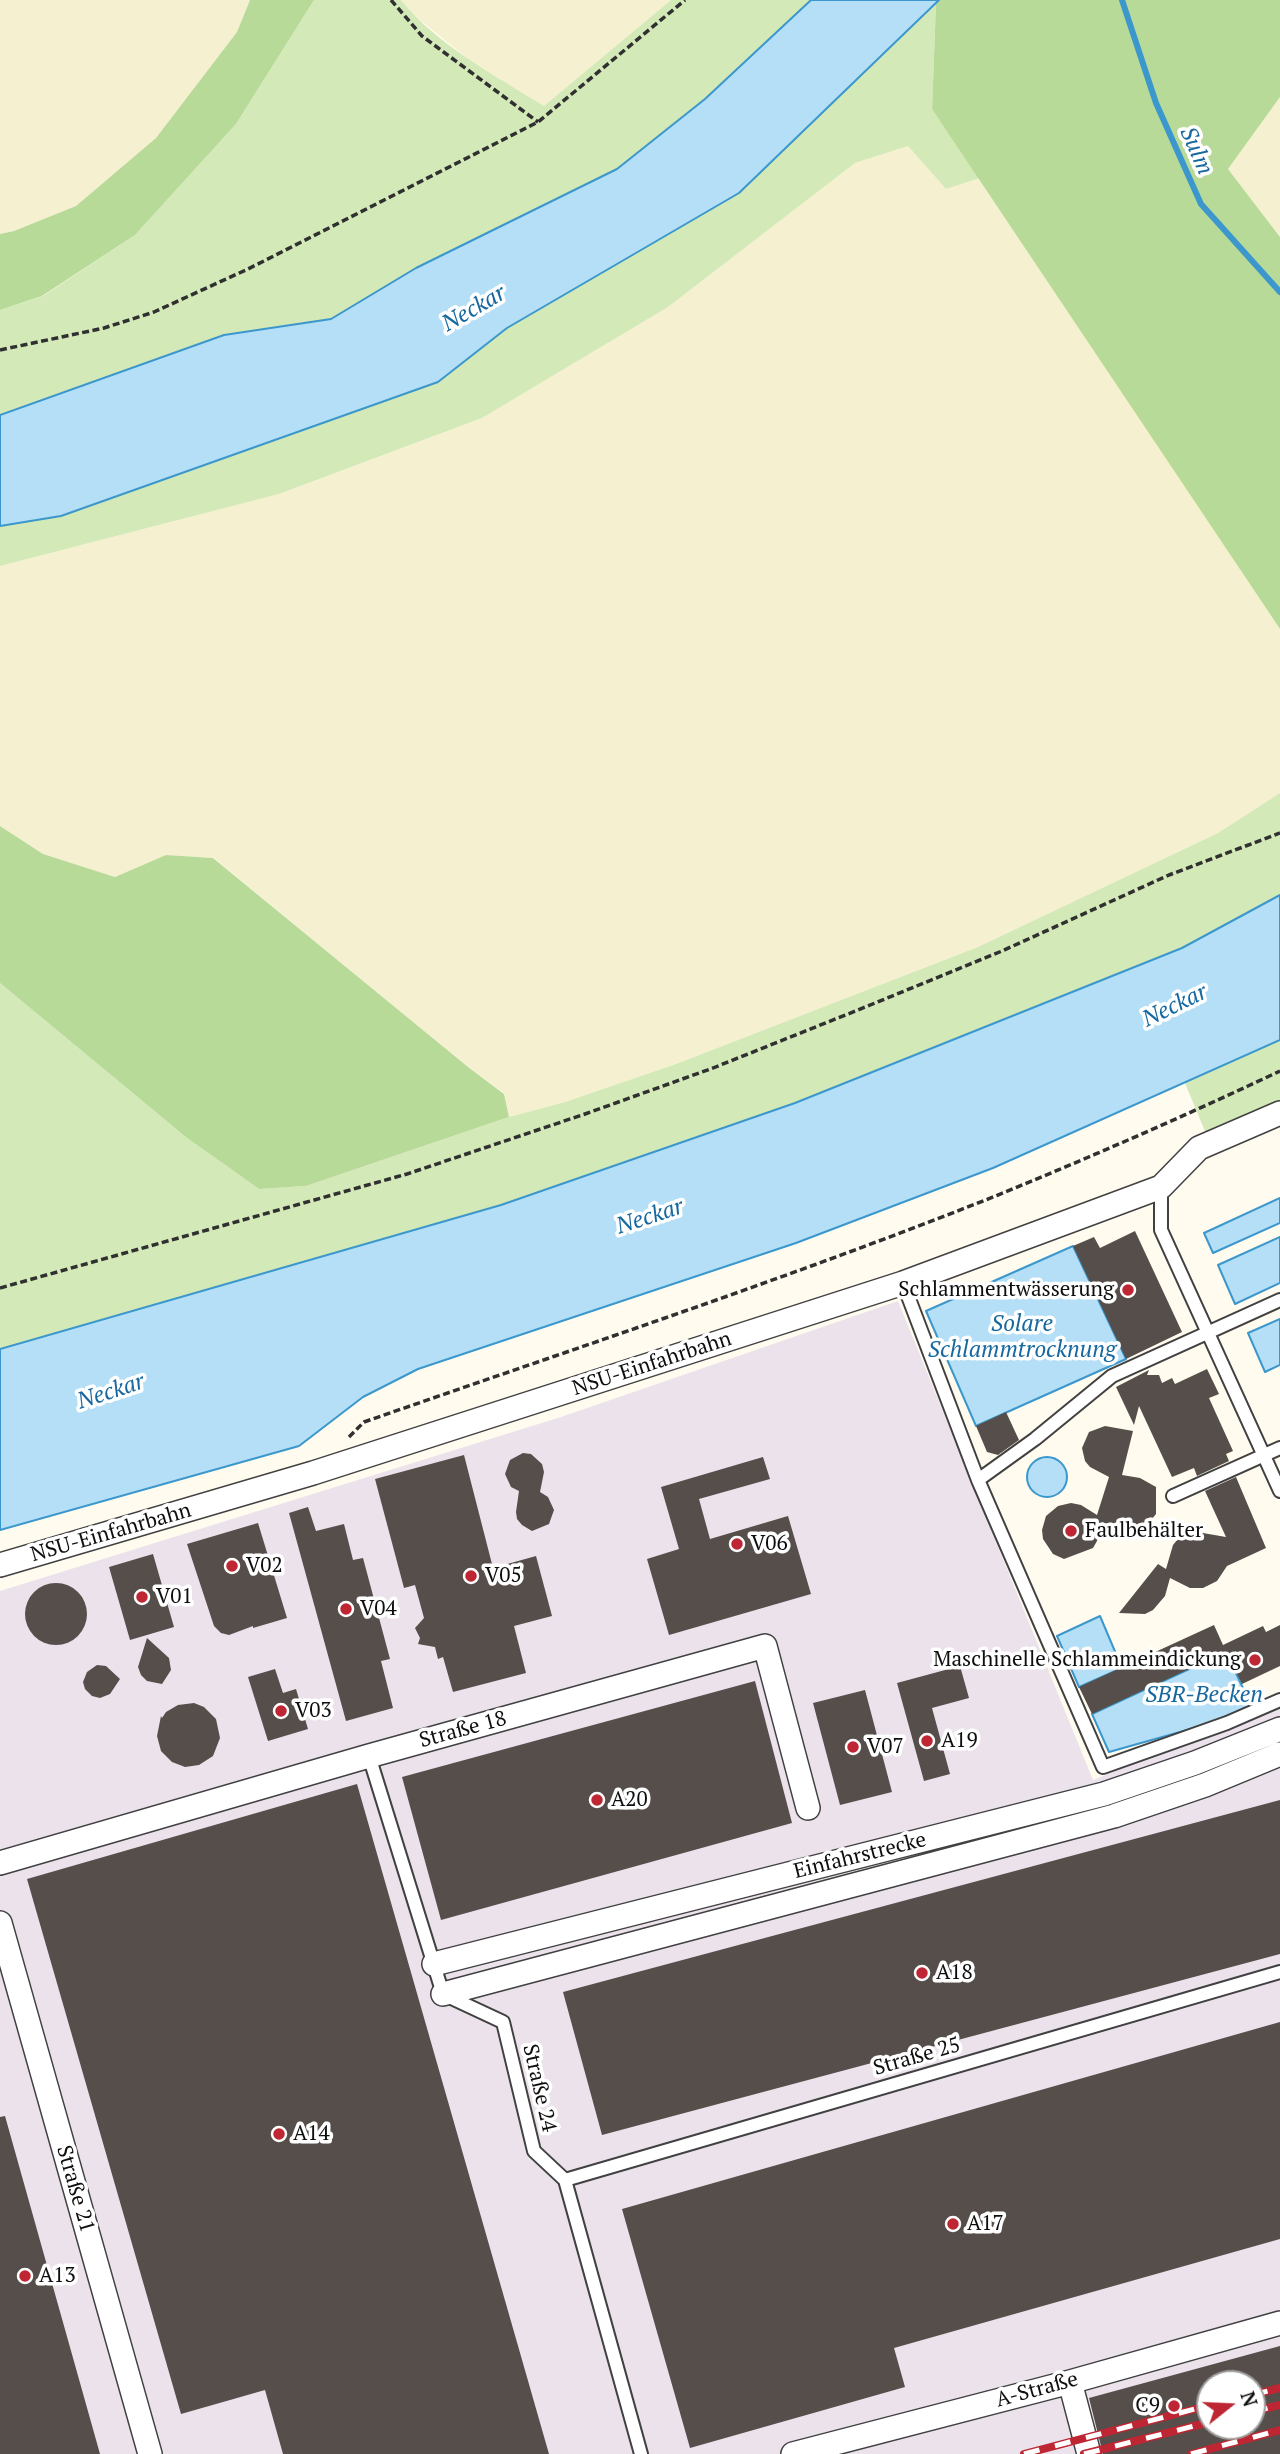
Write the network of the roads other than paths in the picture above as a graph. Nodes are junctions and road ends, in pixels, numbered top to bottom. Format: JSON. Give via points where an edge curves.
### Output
{"nodes":[{"id":1,"x":1280,"y":1113,"type":"edge"},
{"id":2,"x":1161,"y":1187,"type":"junction"},
{"id":3,"x":903,"y":1283,"type":"junction"},
{"id":4,"x":1280,"y":1300,"type":"edge"},
{"id":5,"x":1208,"y":1333,"type":"junction"},
{"id":6,"x":1280,"y":1448,"type":"edge"},
{"id":7,"x":1262,"y":1456,"type":"junction"},
{"id":8,"x":978,"y":1480,"type":"junction"},
{"id":9,"x":1280,"y":1491,"type":"edge"},
{"id":10,"x":1173,"y":1496,"type":"dead end"},
{"id":11,"x":0,"y":1565,"type":"edge"},
{"id":12,"x":1280,"y":1700,"type":"edge"},
{"id":13,"x":1280,"y":1729,"type":"edge"},
{"id":14,"x":1280,"y":1754,"type":"edge"},
{"id":15,"x":369,"y":1756,"type":"junction"},
{"id":16,"x":808,"y":1808,"type":"dead end"},
{"id":17,"x":0,"y":1863,"type":"edge"},
{"id":18,"x":0,"y":1923,"type":"edge"},
{"id":19,"x":434,"y":1964,"type":"junction"},
{"id":20,"x":1280,"y":1972,"type":"edge"},
{"id":21,"x":443,"y":1994,"type":"junction"},
{"id":22,"x":565,"y":2180,"type":"junction"},
{"id":23,"x":1280,"y":2323,"type":"edge"},
{"id":24,"x":1070,"y":2382,"type":"junction"},
{"id":25,"x":150,"y":2454,"type":"edge"},
{"id":26,"x":641,"y":2454,"type":"edge"},
{"id":27,"x":793,"y":2454,"type":"edge"},
{"id":28,"x":1089,"y":2454,"type":"edge"}],
"edges":[{"from":1,"to":2,"type":"street","name":"NSU-Einfahrbahn","via":[[1199,1148]]},
{"from":2,"to":3,"type":"street","name":"NSU-Einfahrbahn"},
{"from":2,"to":5,"type":"lane","via":[[1161,1230]]},
{"from":3,"to":8,"type":"lane"},
{"from":3,"to":11,"type":"street","name":"NSU-Einfahrbahn","via":[[313,1473]]},
{"from":4,"to":5,"type":"lane"},
{"from":5,"to":7,"type":"lane"},
{"from":5,"to":8,"type":"lane","via":[[1112,1376]]},
{"from":6,"to":7,"type":"lane"},
{"from":7,"to":9,"type":"lane"},
{"from":7,"to":10,"type":"lane"},
{"from":8,"to":12,"type":"lane","via":[[1103,1767]]},
{"from":13,"to":19,"type":"street","name":"Einfahrstrecke","via":[[1104,1794]]},
{"from":14,"to":21,"type":"street","name":"Einfahrstrecke","via":[[1205,1786],[1114,1815]]},
{"from":15,"to":16,"type":"street","name":"Straße 18","via":[[765,1646]]},
{"from":15,"to":17,"type":"street","name":"Straße 18"},
{"from":15,"to":19,"type":"lane"},
{"from":18,"to":25,"type":"street","name":"Straße 21"},
{"from":19,"to":21,"type":"lane"},
{"from":20,"to":22,"type":"lane","name":"Straße 25"},
{"from":21,"to":22,"type":"lane","name":"Straße 24","via":[[503,2022],[534,2151]]},
{"from":22,"to":26,"type":"lane"},
{"from":23,"to":24,"type":"street","name":"A-Straße"},
{"from":24,"to":27,"type":"street","name":"A-Straße"},
{"from":24,"to":28,"type":"street"}]}
